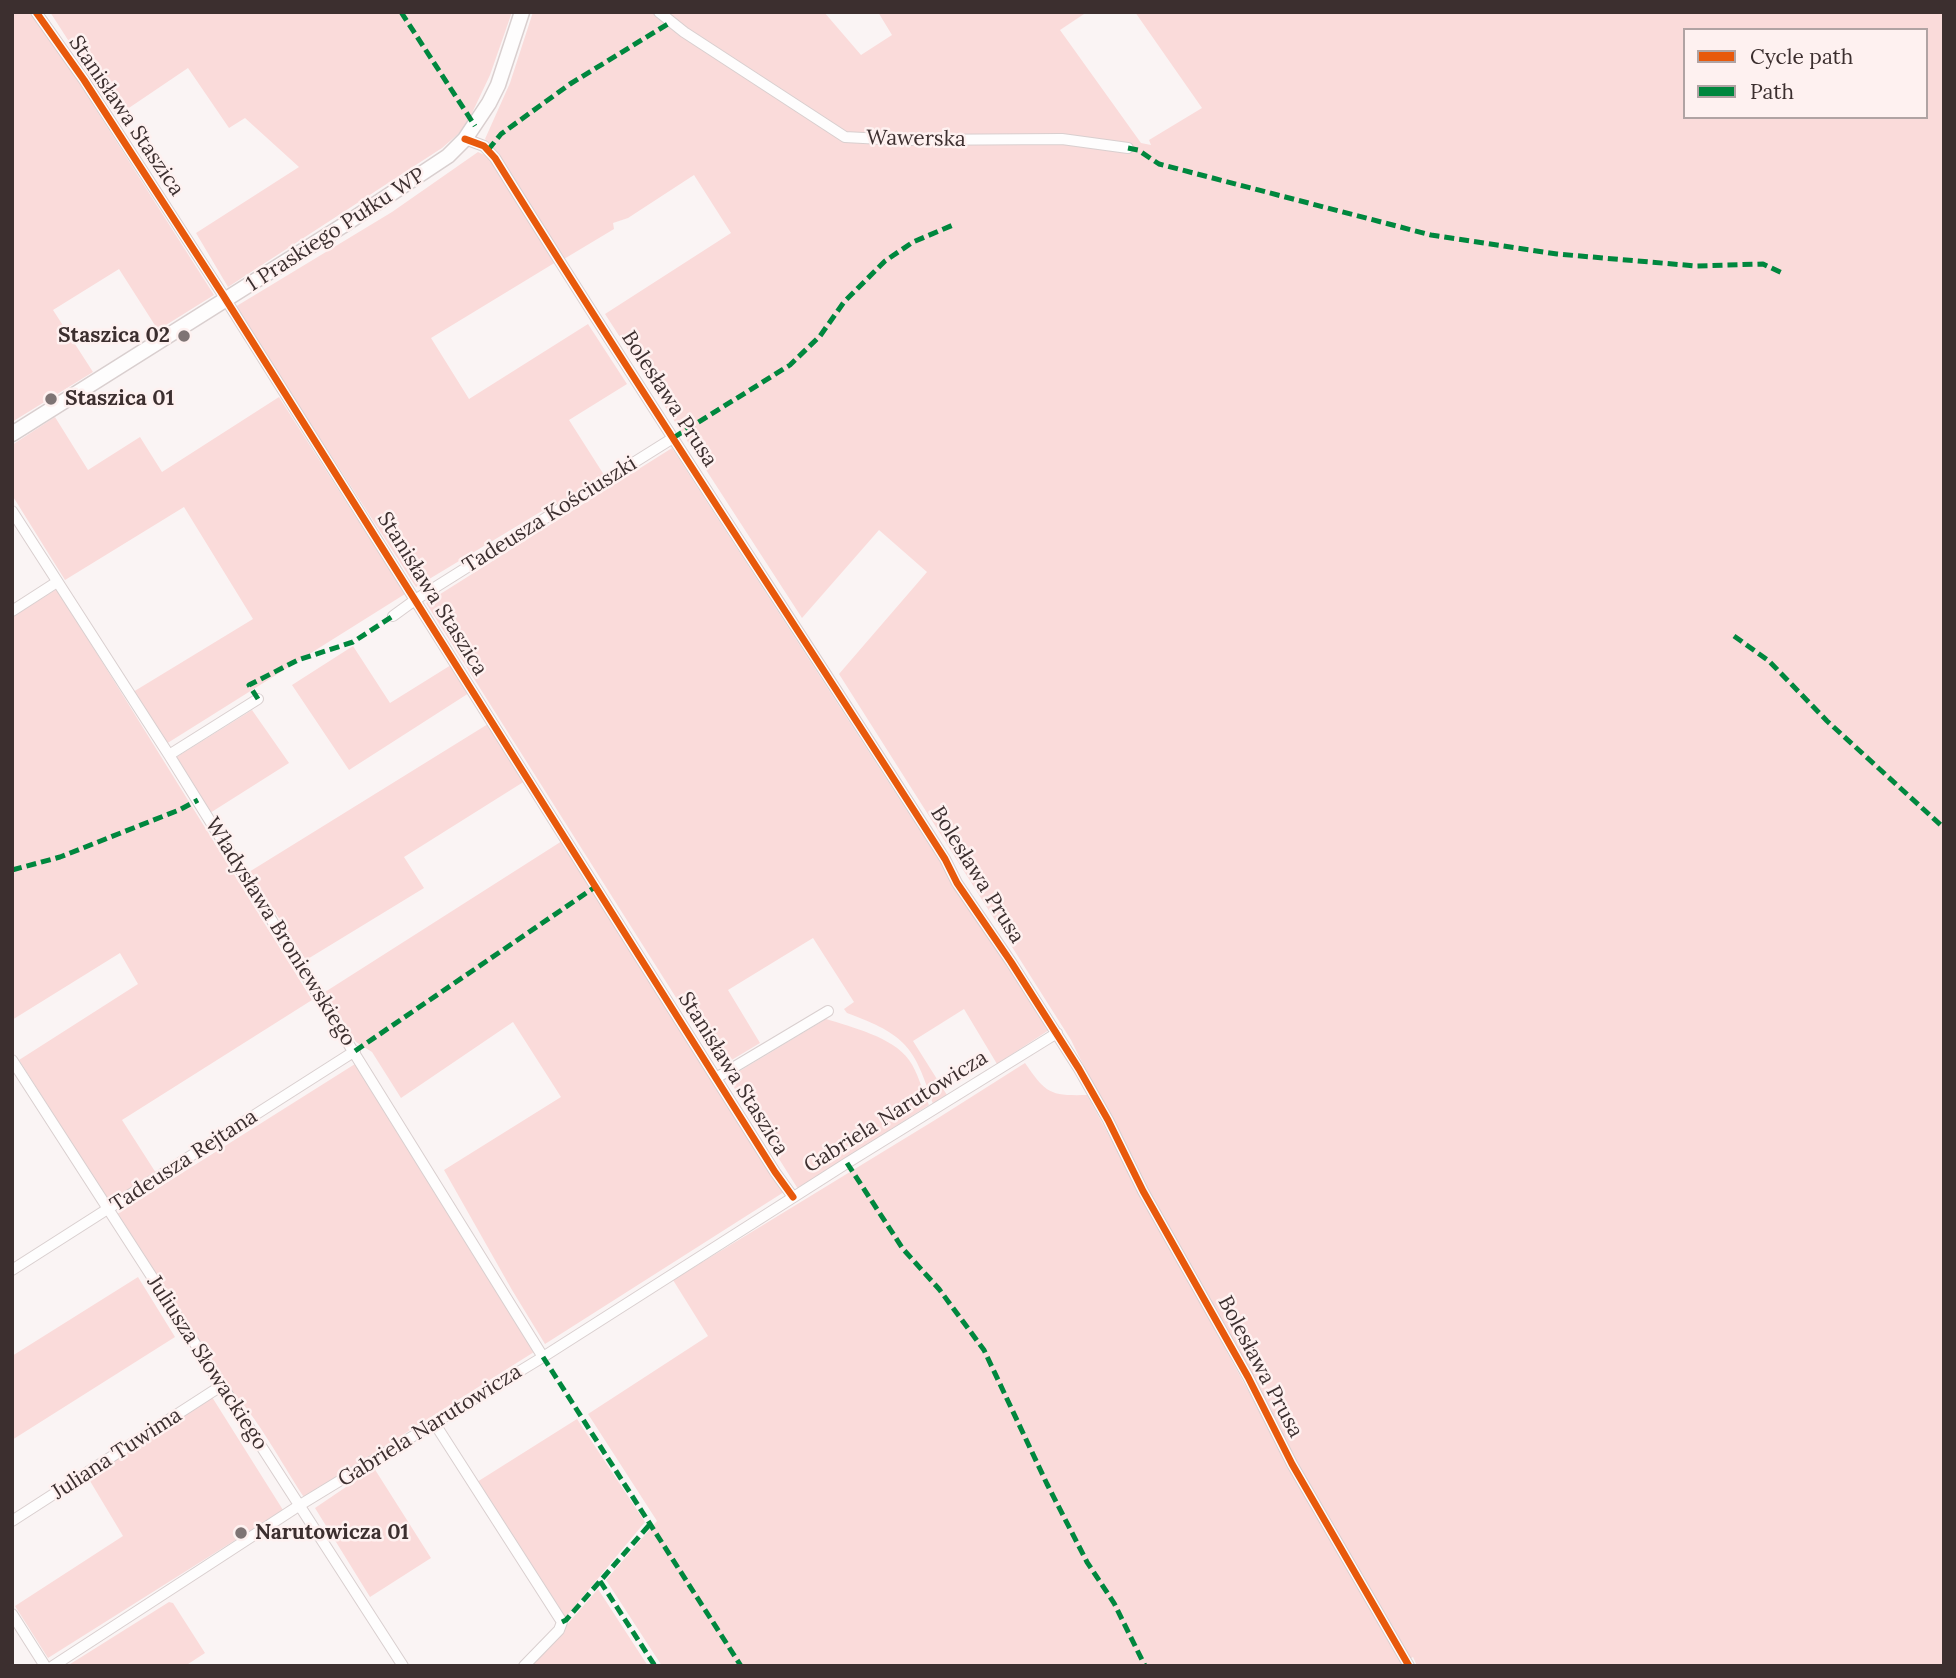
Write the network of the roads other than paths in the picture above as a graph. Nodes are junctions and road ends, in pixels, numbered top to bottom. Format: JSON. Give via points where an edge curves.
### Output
{"nodes":[{"id":1,"x":36,"y":12,"type":"edge"},
{"id":2,"x":522,"y":12,"type":"edge"},
{"id":3,"x":659,"y":12,"type":"edge"},
{"id":4,"x":465,"y":139,"type":"junction"},
{"id":5,"x":1128,"y":148,"type":"dead end"},
{"id":6,"x":226,"y":300,"type":"junction"},
{"id":7,"x":12,"y":434,"type":"edge"},
{"id":8,"x":673,"y":438,"type":"junction"},
{"id":9,"x":12,"y":511,"type":"edge"},
{"id":10,"x":57,"y":582,"type":"junction"},
{"id":11,"x":415,"y":600,"type":"junction"},
{"id":12,"x":12,"y":611,"type":"edge"},
{"id":13,"x":393,"y":616,"type":"dead end"},
{"id":14,"x":258,"y":699,"type":"dead end"},
{"id":15,"x":169,"y":755,"type":"junction"},
{"id":16,"x":828,"y":1011,"type":"dead end"},
{"id":17,"x":1057,"y":1033,"type":"junction"},
{"id":18,"x":355,"y":1051,"type":"junction"},
{"id":19,"x":12,"y":1060,"type":"edge"},
{"id":20,"x":716,"y":1078,"type":"junction"},
{"id":21,"x":793,"y":1197,"type":"junction"},
{"id":22,"x":108,"y":1210,"type":"junction"},
{"id":23,"x":12,"y":1270,"type":"edge"},
{"id":24,"x":543,"y":1357,"type":"junction"},
{"id":25,"x":221,"y":1386,"type":"junction"},
{"id":26,"x":435,"y":1423,"type":"junction"},
{"id":27,"x":300,"y":1505,"type":"junction"},
{"id":28,"x":12,"y":1521,"type":"edge"},
{"id":29,"x":12,"y":1614,"type":"edge"},
{"id":30,"x":45,"y":1666,"type":"edge"},
{"id":31,"x":54,"y":1666,"type":"edge"},
{"id":32,"x":403,"y":1666,"type":"edge"},
{"id":33,"x":524,"y":1666,"type":"edge"},
{"id":34,"x":1409,"y":1666,"type":"edge"}],
"edges":[{"from":1,"to":6,"type":"street","name":"Stanisława Staszica"},
{"from":2,"to":4,"type":"street","name":"1 Praskiego Pułku WP","via":[[498,85]]},
{"from":3,"to":5,"type":"street","name":"Wawerska","via":[[845,138],[1062,139]]},
{"from":4,"to":6,"type":"street","name":"1 Praskiego Pułku WP","via":[[419,177]]},
{"from":4,"to":8,"type":"street","name":"Bolesława Prusa","via":[[484,146],[495,158]]},
{"from":6,"to":7,"type":"street","name":"1 Praskiego Pułku WP"},
{"from":6,"to":11,"type":"street","name":"Stanisława Staszica"},
{"from":8,"to":11,"type":"street","name":"Tadeusza Kościuszki"},
{"from":8,"to":17,"type":"street","name":"Bolesława Prusa"},
{"from":9,"to":10,"type":"street","name":"Władysława Broniewskiego"},
{"from":10,"to":12,"type":"street"},
{"from":10,"to":15,"type":"street","name":"Władysława Broniewskiego"},
{"from":11,"to":13,"type":"street","name":"Tadeusza Kościuszki"},
{"from":11,"to":20,"type":"street","name":"Stanisława Staszica"},
{"from":14,"to":15,"type":"street"},
{"from":15,"to":18,"type":"street","name":"Władysława Broniewskiego"},
{"from":16,"to":20,"type":"street"},
{"from":17,"to":21,"type":"street","name":"Gabriela Narutowicza"},
{"from":17,"to":34,"type":"street","name":"Bolesława Prusa","via":[[1292,1464]]},
{"from":18,"to":22,"type":"street","name":"Tadeusza Rejtana"},
{"from":18,"to":24,"type":"street","name":"Władysława Broniewskiego"},
{"from":19,"to":22,"type":"street","name":"Juliusza Słowackiego"},
{"from":20,"to":21,"type":"street","name":"Stanisława Staszica"},
{"from":21,"to":24,"type":"street","name":"Gabriela Narutowicza"},
{"from":22,"to":23,"type":"street","name":"Tadeusza Rejtana"},
{"from":22,"to":25,"type":"street","name":"Juliusza Słowackiego"},
{"from":24,"to":26,"type":"street","name":"Gabriela Narutowicza"},
{"from":25,"to":27,"type":"street","name":"Juliusza Słowackiego"},
{"from":25,"to":28,"type":"street","name":"Juliana Tuwima"},
{"from":26,"to":27,"type":"street","name":"Gabriela Narutowicza"},
{"from":26,"to":33,"type":"street","via":[[562,1622]]},
{"from":27,"to":31,"type":"street","name":"Gabriela Narutowicza"},
{"from":27,"to":32,"type":"street","name":"Juliusza Słowackiego"},
{"from":29,"to":30,"type":"street"}]}
